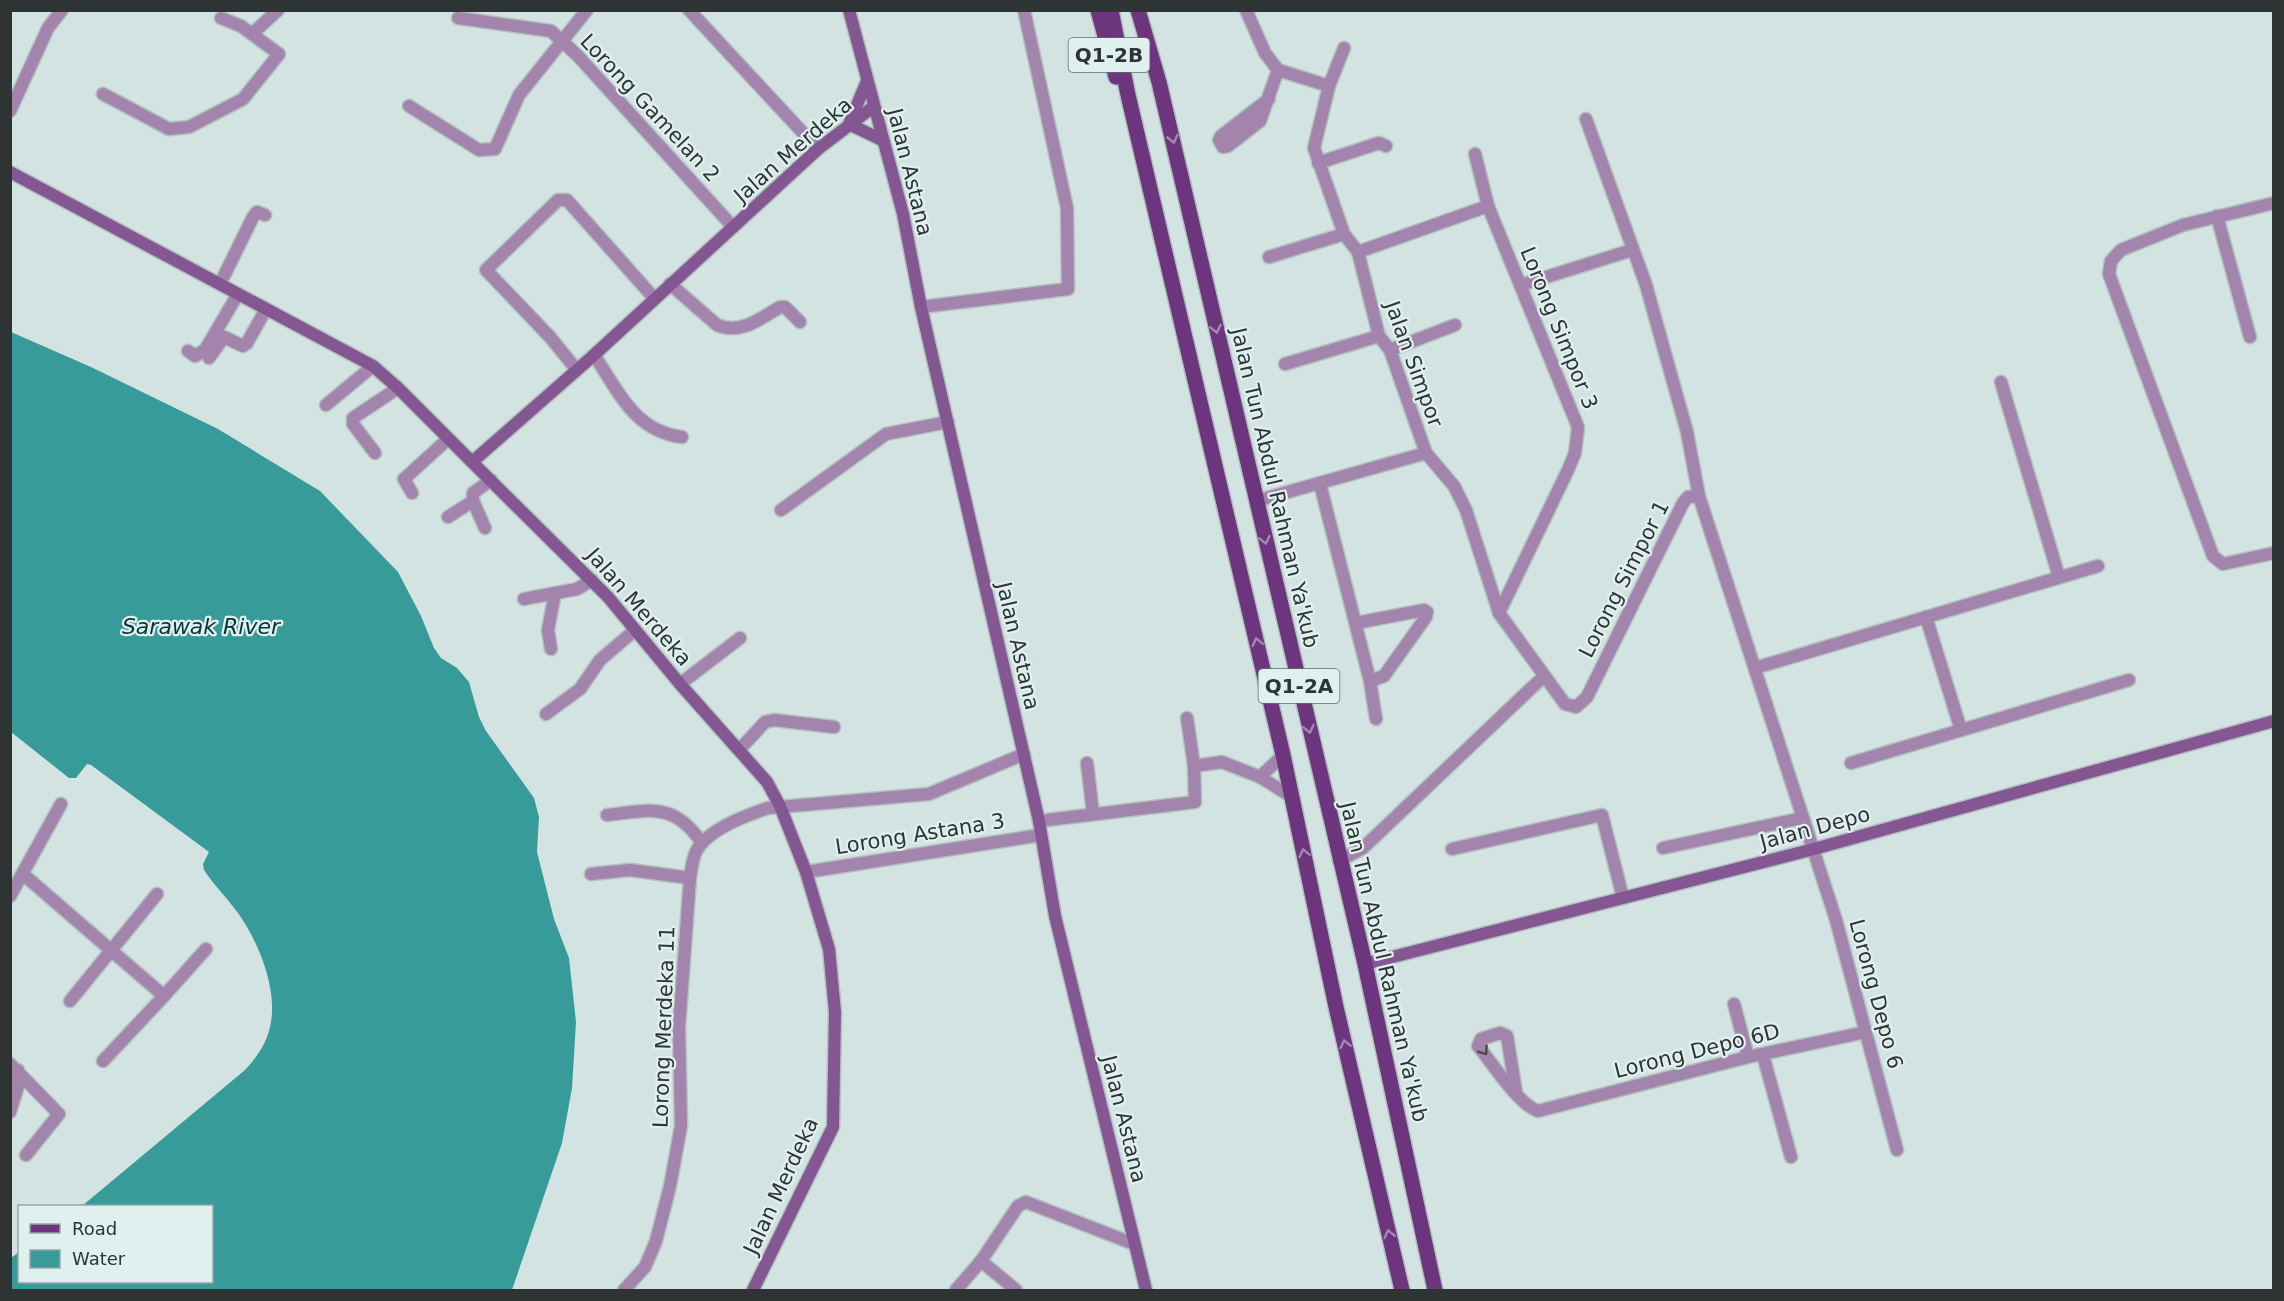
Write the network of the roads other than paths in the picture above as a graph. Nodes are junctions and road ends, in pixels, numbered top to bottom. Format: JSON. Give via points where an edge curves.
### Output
{"nodes":[{"id":1,"x":62,"y":10,"type":"edge"},
{"id":2,"x":278,"y":10,"type":"edge"},
{"id":3,"x":587,"y":10,"type":"edge"},
{"id":4,"x":689,"y":10,"type":"edge"},
{"id":5,"x":849,"y":10,"type":"edge"},
{"id":6,"x":1024,"y":10,"type":"edge"},
{"id":7,"x":1098,"y":10,"type":"edge"},
{"id":8,"x":1111,"y":10,"type":"edge"},
{"id":9,"x":1138,"y":10,"type":"edge"},
{"id":10,"x":1148,"y":10,"type":"edge"},
{"id":11,"x":1246,"y":10,"type":"edge"},
{"id":12,"x":221,"y":18,"type":"dead end"},
{"id":13,"x":458,"y":18,"type":"dead end"},
{"id":14,"x":252,"y":34,"type":"junction"},
{"id":15,"x":562,"y":42,"type":"junction"},
{"id":16,"x":1344,"y":48,"type":"dead end"},
{"id":17,"x":1278,"y":70,"type":"junction"},
{"id":18,"x":867,"y":81,"type":"junction"},
{"id":19,"x":1160,"y":82,"type":"junction"},
{"id":20,"x":1329,"y":86,"type":"junction"},
{"id":21,"x":103,"y":94,"type":"dead end"},
{"id":22,"x":1128,"y":95,"type":"junction"},
{"id":23,"x":1269,"y":99,"type":"dead end"},
{"id":24,"x":409,"y":106,"type":"dead end"},
{"id":25,"x":873,"y":107,"type":"junction"},
{"id":26,"x":10,"y":111,"type":"edge"},
{"id":27,"x":1586,"y":119,"type":"dead end"},
{"id":28,"x":849,"y":124,"type":"junction"},
{"id":29,"x":882,"y":140,"type":"junction"},
{"id":30,"x":1386,"y":146,"type":"dead end"},
{"id":31,"x":818,"y":149,"type":"junction"},
{"id":32,"x":1475,"y":154,"type":"dead end"},
{"id":33,"x":1318,"y":163,"type":"junction"},
{"id":34,"x":10,"y":172,"type":"edge"},
{"id":35,"x":2274,"y":203,"type":"edge"},
{"id":36,"x":1488,"y":206,"type":"junction"},
{"id":37,"x":265,"y":215,"type":"dead end"},
{"id":38,"x":2217,"y":216,"type":"junction"},
{"id":39,"x":733,"y":227,"type":"junction"},
{"id":40,"x":1344,"y":234,"type":"junction"},
{"id":41,"x":1632,"y":250,"type":"junction"},
{"id":42,"x":1358,"y":252,"type":"junction"},
{"id":43,"x":1269,"y":256,"type":"dead end"},
{"id":44,"x":220,"y":284,"type":"junction"},
{"id":45,"x":670,"y":284,"type":"junction"},
{"id":46,"x":1521,"y":285,"type":"junction"},
{"id":47,"x":238,"y":294,"type":"junction"},
{"id":48,"x":654,"y":298,"type":"junction"},
{"id":49,"x":921,"y":307,"type":"junction"},
{"id":50,"x":266,"y":309,"type":"junction"},
{"id":51,"x":801,"y":322,"type":"dead end"},
{"id":52,"x":1455,"y":325,"type":"dead end"},
{"id":53,"x":1379,"y":336,"type":"junction"},
{"id":54,"x":2250,"y":337,"type":"dead end"},
{"id":55,"x":1390,"y":350,"type":"junction"},
{"id":56,"x":188,"y":351,"type":"dead end"},
{"id":57,"x":594,"y":355,"type":"junction"},
{"id":58,"x":209,"y":358,"type":"dead end"},
{"id":59,"x":1285,"y":364,"type":"dead end"},
{"id":60,"x":373,"y":366,"type":"junction"},
{"id":61,"x":576,"y":369,"type":"junction"},
{"id":62,"x":2001,"y":382,"type":"dead end"},
{"id":63,"x":398,"y":388,"type":"junction"},
{"id":64,"x":326,"y":405,"type":"dead end"},
{"id":65,"x":948,"y":422,"type":"junction"},
{"id":66,"x":682,"y":437,"type":"dead end"},
{"id":67,"x":448,"y":439,"type":"junction"},
{"id":68,"x":375,"y":453,"type":"dead end"},
{"id":69,"x":1426,"y":453,"type":"junction"},
{"id":70,"x":472,"y":462,"type":"junction"},
{"id":71,"x":491,"y":480,"type":"junction"},
{"id":72,"x":1320,"y":484,"type":"junction"},
{"id":73,"x":412,"y":493,"type":"dead end"},
{"id":74,"x":1699,"y":496,"type":"junction"},
{"id":75,"x":473,"y":501,"type":"junction"},
{"id":76,"x":1256,"y":501,"type":"junction"},
{"id":77,"x":781,"y":510,"type":"dead end"},
{"id":78,"x":448,"y":517,"type":"dead end"},
{"id":79,"x":485,"y":528,"type":"dead end"},
{"id":80,"x":2274,"y":553,"type":"edge"},
{"id":81,"x":2098,"y":566,"type":"dead end"},
{"id":82,"x":2059,"y":577,"type":"junction"},
{"id":83,"x":592,"y":580,"type":"junction"},
{"id":84,"x":555,"y":593,"type":"junction"},
{"id":85,"x":524,"y":599,"type":"dead end"},
{"id":86,"x":1499,"y":613,"type":"junction"},
{"id":87,"x":1926,"y":617,"type":"junction"},
{"id":88,"x":1356,"y":623,"type":"junction"},
{"id":89,"x":635,"y":630,"type":"junction"},
{"id":90,"x":740,"y":638,"type":"dead end"},
{"id":91,"x":551,"y":649,"type":"dead end"},
{"id":92,"x":1755,"y":668,"type":"junction"},
{"id":93,"x":1543,"y":676,"type":"junction"},
{"id":94,"x":2129,"y":680,"type":"dead end"},
{"id":95,"x":1370,"y":681,"type":"junction"},
{"id":96,"x":680,"y":684,"type":"junction"},
{"id":97,"x":1565,"y":704,"type":"joint"},
{"id":98,"x":546,"y":714,"type":"dead end"},
{"id":99,"x":1187,"y":718,"type":"dead end"},
{"id":100,"x":1376,"y":719,"type":"dead end"},
{"id":101,"x":2274,"y":721,"type":"edge"},
{"id":102,"x":834,"y":727,"type":"dead end"},
{"id":103,"x":1961,"y":730,"type":"junction"},
{"id":104,"x":740,"y":749,"type":"junction"},
{"id":105,"x":1024,"y":754,"type":"junction"},
{"id":106,"x":1283,"y":755,"type":"junction"},
{"id":107,"x":1851,"y":762,"type":"dead end"},
{"id":108,"x":1087,"y":763,"type":"dead end"},
{"id":109,"x":1194,"y":766,"type":"junction"},
{"id":110,"x":1260,"y":777,"type":"junction"},
{"id":111,"x":1292,"y":797,"type":"junction"},
{"id":112,"x":61,"y":804,"type":"dead end"},
{"id":113,"x":780,"y":806,"type":"junction"},
{"id":114,"x":1093,"y":813,"type":"junction"},
{"id":115,"x":607,"y":815,"type":"dead end"},
{"id":116,"x":1803,"y":818,"type":"junction"},
{"id":117,"x":1039,"y":821,"type":"junction"},
{"id":118,"x":1041,"y":835,"type":"junction"},
{"id":119,"x":702,"y":843,"type":"junction"},
{"id":120,"x":1663,"y":848,"type":"dead end"},
{"id":121,"x":1452,"y":849,"type":"dead end"},
{"id":122,"x":1815,"y":849,"type":"junction"},
{"id":123,"x":1340,"y":861,"type":"junction"},
{"id":124,"x":806,"y":872,"type":"junction"},
{"id":125,"x":591,"y":874,"type":"dead end"},
{"id":126,"x":24,"y":875,"type":"junction"},
{"id":127,"x":690,"y":878,"type":"junction"},
{"id":128,"x":157,"y":894,"type":"dead end"},
{"id":129,"x":10,"y":896,"type":"edge"},
{"id":130,"x":1623,"y":898,"type":"junction"},
{"id":131,"x":206,"y":949,"type":"dead end"},
{"id":132,"x":112,"y":950,"type":"junction"},
{"id":133,"x":1365,"y":964,"type":"junction"},
{"id":134,"x":164,"y":996,"type":"junction"},
{"id":135,"x":70,"y":1001,"type":"dead end"},
{"id":136,"x":1734,"y":1004,"type":"dead end"},
{"id":137,"x":1866,"y":1032,"type":"junction"},
{"id":138,"x":1763,"y":1055,"type":"junction"},
{"id":139,"x":1748,"y":1058,"type":"junction"},
{"id":140,"x":103,"y":1061,"type":"dead end"},
{"id":141,"x":14,"y":1067,"type":"edge"},
{"id":142,"x":1516,"y":1092,"type":"junction"},
{"id":143,"x":10,"y":1112,"type":"edge"},
{"id":144,"x":1897,"y":1150,"type":"dead end"},
{"id":145,"x":26,"y":1155,"type":"dead end"},
{"id":146,"x":1791,"y":1157,"type":"dead end"},
{"id":147,"x":1134,"y":1244,"type":"junction"},
{"id":148,"x":981,"y":1262,"type":"junction"},
{"id":149,"x":624,"y":1290,"type":"edge"},
{"id":150,"x":753,"y":1290,"type":"edge"},
{"id":151,"x":956,"y":1290,"type":"edge"},
{"id":152,"x":1016,"y":1290,"type":"edge"},
{"id":153,"x":1146,"y":1290,"type":"edge"},
{"id":154,"x":1402,"y":1290,"type":"edge"},
{"id":155,"x":1435,"y":1290,"type":"edge"}],
"edges":[{"from":1,"to":26,"type":"street","via":[[48,28]]},
{"from":2,"to":14,"type":"street"},
{"from":3,"to":15,"type":"street"},
{"from":4,"to":31,"type":"street"},
{"from":5,"to":18,"type":"street","name":"Jalan Astana"},
{"from":6,"to":49,"type":"street","via":[[1067,208],[1068,289]]},
{"from":7,"to":22,"type":"main road","number":"Q1-2B","via":[[1113,73]]},
{"from":8,"to":22,"type":"main road"},
{"from":9,"to":19,"type":"main road"},
{"from":10,"to":19,"type":"main road","number":"Q1-2A","via":[[1160,49]]},
{"from":11,"to":17,"type":"street","via":[[1265,53]]},
{"from":12,"to":14,"type":"street"},
{"from":13,"to":15,"type":"street","via":[[551,31]]},
{"from":14,"to":21,"type":"street","via":[[279,54],[243,99],[189,127],[169,129]]},
{"from":15,"to":24,"type":"street","via":[[519,95],[495,149],[479,150]]},
{"from":15,"to":39,"type":"street","name":"Lorong Gamelan 2"},
{"from":16,"to":20,"type":"street","name":"Jalan Simpor"},
{"from":17,"to":20,"type":"street"},
{"from":17,"to":23,"type":"street"},
{"from":18,"to":25,"type":"street","name":"Jalan Astana"},
{"from":18,"to":28,"type":"street"},
{"from":19,"to":76,"type":"main road","name":"Jalan Tun Abdul Rahman Ya'kub","number":"Q1-2A","one_way":true},
{"from":20,"to":33,"type":"street","name":"Jalan Simpor","via":[[1314,138]]},
{"from":106,"to":22,"type":"main road","number":"Q1-2B","one_way":true},
{"from":25,"to":28,"type":"street","name":"Jalan Merdeka"},
{"from":25,"to":29,"type":"street","name":"Jalan Astana"},
{"from":27,"to":41,"type":"street"},
{"from":28,"to":29,"type":"street"},
{"from":28,"to":31,"type":"street","name":"Jalan Merdeka"},
{"from":29,"to":49,"type":"street","name":"Jalan Astana","via":[[903,214]]},
{"from":30,"to":33,"type":"street","via":[[1379,143]]},
{"from":31,"to":39,"type":"street","name":"Jalan Merdeka"},
{"from":32,"to":36,"type":"street","name":"Lorong Simpor 3"},
{"from":33,"to":40,"type":"street","name":"Jalan Simpor"},
{"from":34,"to":44,"type":"street"},
{"from":35,"to":38,"type":"street"},
{"from":36,"to":42,"type":"street"},
{"from":36,"to":46,"type":"street","name":"Lorong Simpor 3"},
{"from":37,"to":44,"type":"street","via":[[257,212],[253,217]]},
{"from":38,"to":54,"type":"street"},
{"from":38,"to":80,"type":"street","via":[[2182,225],[2121,250],[2111,261],[2109,274],[2213,556],[2223,564]]},
{"from":39,"to":45,"type":"street","name":"Jalan Merdeka"},
{"from":40,"to":42,"type":"street","name":"Jalan Simpor"},
{"from":40,"to":43,"type":"street"},
{"from":41,"to":46,"type":"street"},
{"from":41,"to":74,"type":"street","via":[[1646,285],[1687,432]]},
{"from":42,"to":53,"type":"street","name":"Jalan Simpor"},
{"from":44,"to":47,"type":"street"},
{"from":45,"to":48,"type":"street","name":"Jalan Merdeka"},
{"from":45,"to":51,"type":"street","via":[[726,329],[737,329],[780,307]]},
{"from":46,"to":86,"type":"street","name":"Lorong Simpor 3","via":[[1578,427],[1578,437],[1568,471]]},
{"from":47,"to":50,"type":"street"},
{"from":47,"to":56,"type":"street","via":[[205,350],[195,356]]},
{"from":48,"to":57,"type":"street","name":"Jalan Merdeka"},
{"from":48,"to":61,"type":"street","via":[[567,200],[558,200],[486,270]]},
{"from":49,"to":65,"type":"street","name":"Jalan Astana"},
{"from":50,"to":58,"type":"street","via":[[247,344],[243,346],[224,337]]},
{"from":50,"to":60,"type":"street"},
{"from":52,"to":55,"type":"street"},
{"from":53,"to":55,"type":"street","name":"Jalan Simpor"},
{"from":53,"to":59,"type":"street"},
{"from":55,"to":69,"type":"street","name":"Jalan Simpor"},
{"from":57,"to":61,"type":"street","name":"Jalan Merdeka"},
{"from":57,"to":66,"type":"street","via":[[637,419],[658,431]]},
{"from":60,"to":63,"type":"street"},
{"from":60,"to":64,"type":"street"},
{"from":61,"to":70,"type":"street","name":"Jalan Merdeka"},
{"from":62,"to":82,"type":"street"},
{"from":63,"to":67,"type":"street"},
{"from":63,"to":68,"type":"street","via":[[353,418]]},
{"from":65,"to":77,"type":"street","via":[[886,435]]},
{"from":65,"to":105,"type":"street","name":"Jalan Astana"},
{"from":67,"to":70,"type":"street"},
{"from":67,"to":73,"type":"street","via":[[404,479]]},
{"from":69,"to":72,"type":"street"},
{"from":69,"to":86,"type":"street","name":"Jalan Simpor","via":[[1454,486],[1466,510]]},
{"from":70,"to":71,"type":"street","name":"Jalan Merdeka"},
{"from":71,"to":75,"type":"street","via":[[476,489]]},
{"from":71,"to":83,"type":"street","name":"Jalan Merdeka"},
{"from":72,"to":76,"type":"street"},
{"from":72,"to":88,"type":"street"},
{"from":74,"to":92,"type":"street","name":"Lorong Simpor 1"},
{"from":74,"to":97,"type":"street","name":"Lorong Simpor 1","via":[[1688,497],[1683,503],[1587,697],[1576,707]]},
{"from":75,"to":78,"type":"street"},
{"from":75,"to":79,"type":"street"},
{"from":76,"to":123,"type":"main road","name":"Jalan Tun Abdul Rahman Ya'kub","number":"Q1-2A","one_way":true},
{"from":81,"to":82,"type":"street"},
{"from":82,"to":87,"type":"street"},
{"from":83,"to":84,"type":"street","via":[[577,589]]},
{"from":83,"to":89,"type":"street","name":"Jalan Merdeka"},
{"from":84,"to":85,"type":"street"},
{"from":84,"to":91,"type":"street","via":[[548,630]]},
{"from":86,"to":93,"type":"street","name":"Jalan Simpor"},
{"from":87,"to":92,"type":"street"},
{"from":87,"to":103,"type":"street"},
{"from":88,"to":95,"type":"street"},
{"from":88,"to":95,"type":"street","via":[[1427,612],[1384,676]]},
{"from":89,"to":96,"type":"street","name":"Jalan Merdeka"},
{"from":89,"to":98,"type":"street","via":[[600,660],[580,689]]},
{"from":90,"to":96,"type":"street"},
{"from":92,"to":116,"type":"street","name":"Lorong Simpor 1"},
{"from":93,"to":97,"type":"street","name":"Jalan Simpor"},
{"from":93,"to":123,"type":"street","via":[[1364,848]]},
{"from":94,"to":103,"type":"street"},
{"from":95,"to":100,"type":"street"},
{"from":96,"to":104,"type":"street","name":"Jalan Merdeka"},
{"from":99,"to":109,"type":"street"},
{"from":101,"to":122,"type":"street","name":"Jalan Depo"},
{"from":102,"to":104,"type":"street","via":[[765,722]]},
{"from":103,"to":107,"type":"street"},
{"from":104,"to":113,"type":"street","name":"Jalan Merdeka","via":[[767,782]]},
{"from":105,"to":113,"type":"street","via":[[929,794]]},
{"from":105,"to":117,"type":"street","name":"Jalan Astana"},
{"from":106,"to":110,"type":"street"},
{"from":106,"to":111,"type":"main road","number":"Q1-2B"},
{"from":108,"to":114,"type":"street"},
{"from":109,"to":110,"type":"street","via":[[1222,762]]},
{"from":109,"to":114,"type":"street","via":[[1195,802]]},
{"from":110,"to":111,"type":"street"},
{"from":154,"to":111,"type":"main road","number":"Q1-2B","one_way":true},
{"from":112,"to":126,"type":"street"},
{"from":113,"to":119,"type":"street","via":[[748,815]]},
{"from":113,"to":124,"type":"street","name":"Jalan Merdeka"},
{"from":114,"to":117,"type":"street"},
{"from":115,"to":119,"type":"street","via":[[672,813],[689,825]]},
{"from":116,"to":120,"type":"street"},
{"from":116,"to":122,"type":"street","name":"Lorong Depo 6"},
{"from":117,"to":118,"type":"street","name":"Jalan Astana"},
{"from":118,"to":124,"type":"street","name":"Lorong Astana 3"},
{"from":118,"to":147,"type":"street","name":"Jalan Astana","via":[[1054,916]]},
{"from":119,"to":127,"type":"street","name":"Lorong Merdeka 11","via":[[693,858]]},
{"from":121,"to":130,"type":"street","via":[[1602,815]]},
{"from":122,"to":130,"type":"street","name":"Jalan Depo"},
{"from":122,"to":137,"type":"street","name":"Lorong Depo 6"},
{"from":123,"to":133,"type":"main road","name":"Jalan Tun Abdul Rahman Ya'kub","number":"Q1-2A"},
{"from":124,"to":150,"type":"street","name":"Jalan Merdeka","via":[[829,949],[835,1012],[833,1127]]},
{"from":125,"to":127,"type":"street","via":[[630,870]]},
{"from":126,"to":129,"type":"street"},
{"from":126,"to":132,"type":"street"},
{"from":127,"to":149,"type":"street","name":"Lorong Merdeka 11","via":[[679,1027],[681,1126],[656,1241],[645,1267]]},
{"from":128,"to":132,"type":"street"},
{"from":130,"to":133,"type":"street","name":"Jalan Depo"},
{"from":131,"to":134,"type":"street"},
{"from":132,"to":134,"type":"street"},
{"from":132,"to":135,"type":"street"},
{"from":133,"to":155,"type":"main road","name":"Jalan Tun Abdul Rahman Ya'kub","number":"Q1-2A"},
{"from":134,"to":140,"type":"street"},
{"from":136,"to":139,"type":"street"},
{"from":137,"to":138,"type":"street","name":"Lorong Depo 6D"},
{"from":137,"to":144,"type":"street","name":"Lorong Depo 6"},
{"from":138,"to":139,"type":"street","name":"Lorong Depo 6D"},
{"from":138,"to":146,"type":"street"},
{"from":139,"to":142,"type":"street","name":"Lorong Depo 6D","via":[[1538,1112]]},
{"from":141,"to":143,"type":"street","via":[[18,1086]]},
{"from":141,"to":145,"type":"street","via":[[59,1114]]},
{"from":142,"to":142,"type":"street","one_way":true,"via":[[1507,1036],[1500,1033],[1481,1039],[1478,1046]]},
{"from":147,"to":148,"type":"street","via":[[1026,1202],[1018,1206]]},
{"from":147,"to":153,"type":"street","name":"Jalan Astana"},
{"from":148,"to":151,"type":"street"},
{"from":148,"to":152,"type":"street"}]}
